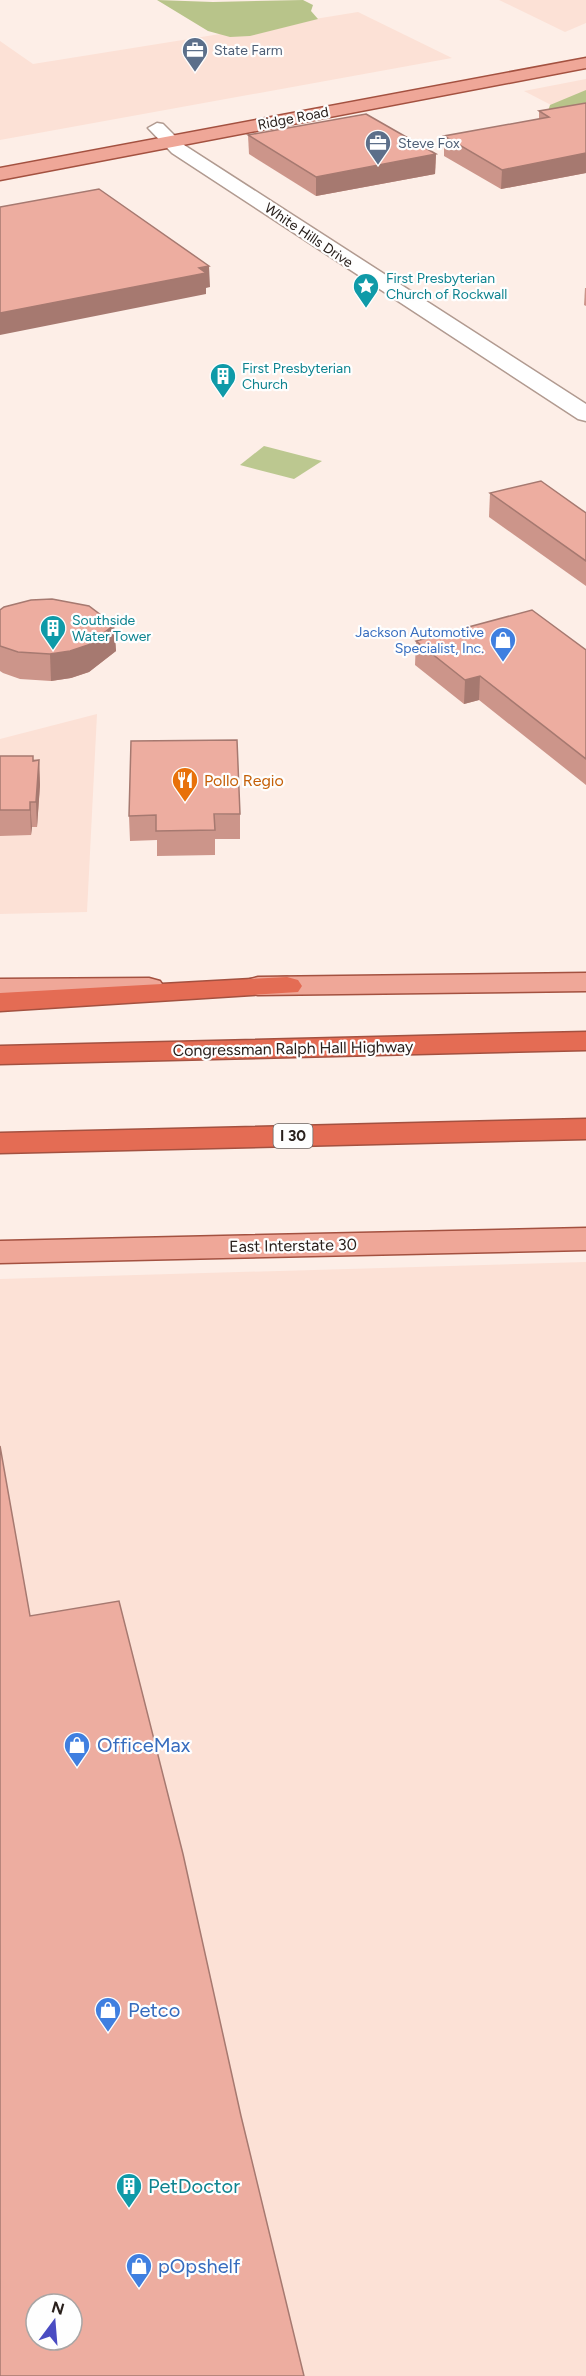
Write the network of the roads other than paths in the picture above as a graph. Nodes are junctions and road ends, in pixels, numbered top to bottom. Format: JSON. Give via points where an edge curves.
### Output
{"nodes":[{"id":1,"x":586,"y":46,"type":"edge"},
{"id":2,"x":586,"y":63,"type":"edge"},
{"id":3,"x":163,"y":135,"type":"junction"},
{"id":4,"x":0,"y":156,"type":"edge"},
{"id":5,"x":0,"y":174,"type":"edge"},
{"id":6,"x":586,"y":414,"type":"edge"},
{"id":7,"x":586,"y":982,"type":"edge"},
{"id":8,"x":287,"y":986,"type":"junction"},
{"id":9,"x":0,"y":988,"type":"edge"},
{"id":10,"x":0,"y":1002,"type":"edge"},
{"id":11,"x":586,"y":1041,"type":"edge"},
{"id":12,"x":0,"y":1055,"type":"edge"},
{"id":13,"x":586,"y":1129,"type":"edge"},
{"id":14,"x":0,"y":1143,"type":"edge"},
{"id":15,"x":586,"y":1239,"type":"edge"},
{"id":16,"x":0,"y":1252,"type":"edge"}],
"edges":[{"from":1,"to":3,"type":"main road","name":"Ridge Road"},
{"from":2,"to":3,"type":"main road","name":"Ridge Road"},
{"from":3,"to":4,"type":"main road","name":"Ridge Road"},
{"from":3,"to":5,"type":"main road","name":"Ridge Road"},
{"from":3,"to":6,"type":"street","name":"White Hills Drive","via":[[378,281]]},
{"from":7,"to":8,"type":"main road"},
{"from":8,"to":9,"type":"main road"},
{"from":8,"to":10,"type":"highway"},
{"from":11,"to":12,"type":"highway","name":"Congressman Ralph Hall Highway"},
{"from":13,"to":14,"type":"highway","number":"I 30"},
{"from":15,"to":16,"type":"main road","name":"East Interstate 30"}]}
